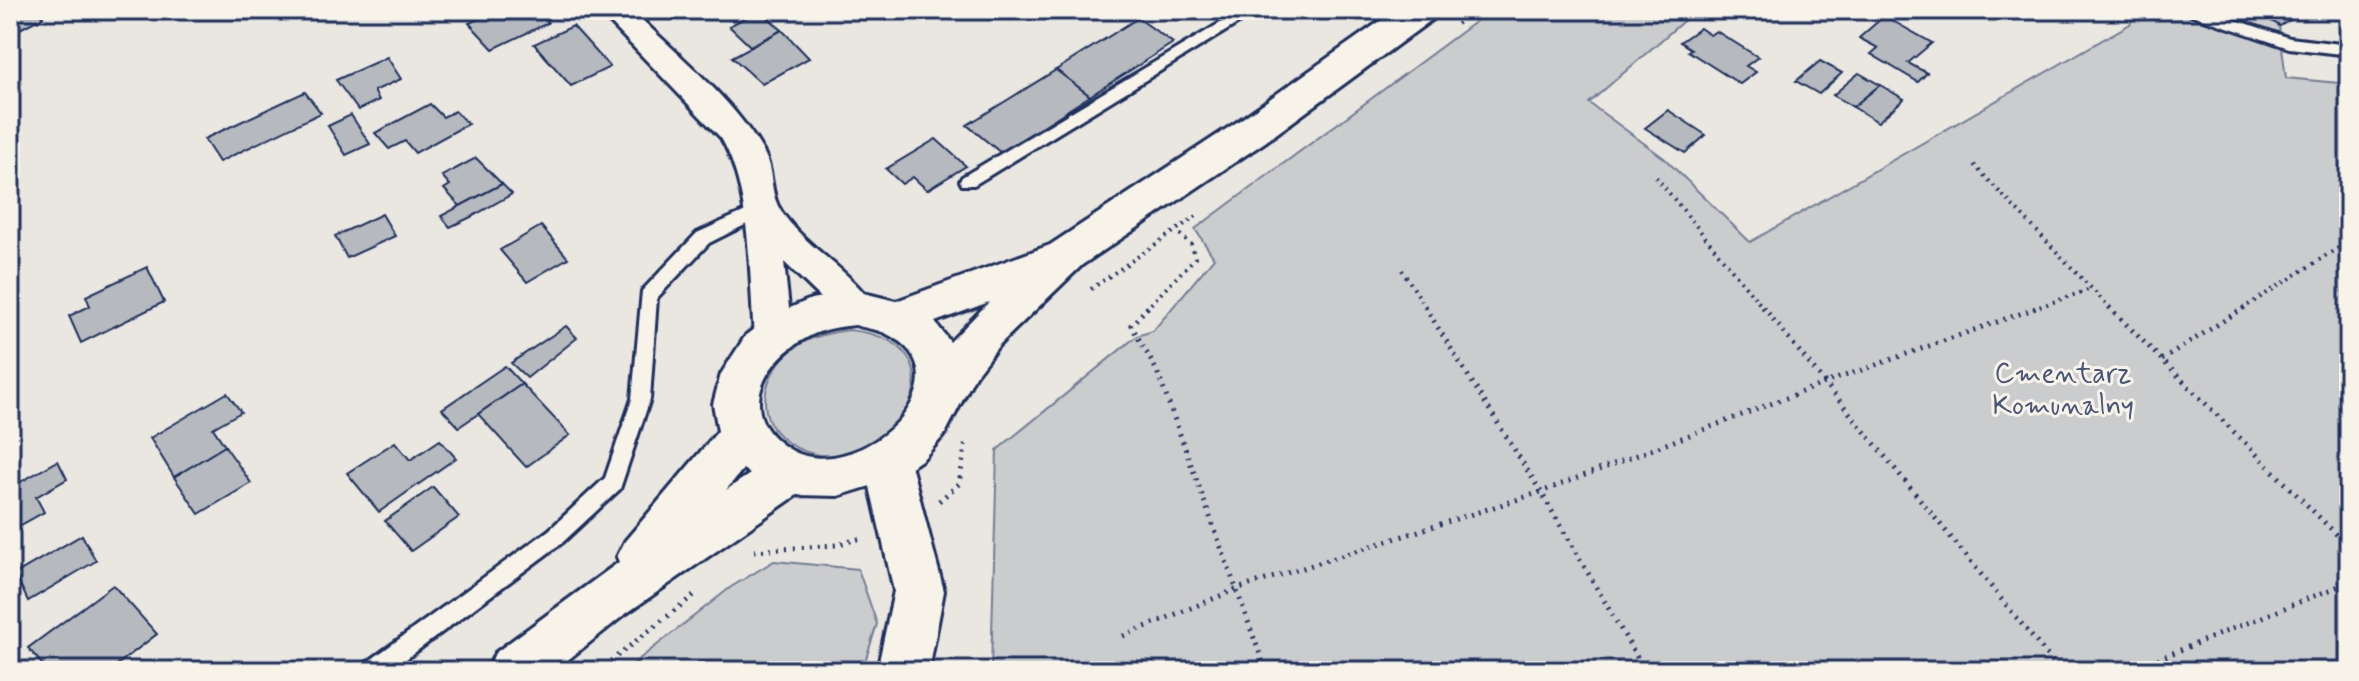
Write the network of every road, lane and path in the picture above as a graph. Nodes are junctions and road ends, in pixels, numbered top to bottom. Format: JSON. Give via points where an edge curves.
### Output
{"nodes":[{"id":1,"x":614,"y":10,"type":"edge"},
{"id":2,"x":1253,"y":10,"type":"edge"},
{"id":3,"x":1475,"y":10,"type":"edge"},
{"id":4,"x":2191,"y":10,"type":"edge"},
{"id":5,"x":1436,"y":19,"type":"edge"},
{"id":6,"x":2349,"y":50,"type":"edge"},
{"id":7,"x":1974,"y":165,"type":"dead end"},
{"id":8,"x":1656,"y":177,"type":"dead end"},
{"id":9,"x":968,"y":181,"type":"dead end"},
{"id":10,"x":761,"y":210,"type":"junction"},
{"id":11,"x":1201,"y":213,"type":"dead end"},
{"id":12,"x":1176,"y":231,"type":"junction"},
{"id":13,"x":2349,"y":241,"type":"edge"},
{"id":14,"x":1067,"y":254,"type":"junction"},
{"id":15,"x":1402,"y":270,"type":"dead end"},
{"id":16,"x":2091,"y":289,"type":"junction"},
{"id":17,"x":1081,"y":297,"type":"dead end"},
{"id":18,"x":855,"y":308,"type":"junction"},
{"id":19,"x":900,"y":318,"type":"junction"},
{"id":20,"x":773,"y":336,"type":"junction"},
{"id":21,"x":2162,"y":360,"type":"junction"},
{"id":22,"x":1825,"y":383,"type":"junction"},
{"id":23,"x":941,"y":393,"type":"junction"},
{"id":24,"x":743,"y":435,"type":"junction"},
{"id":25,"x":967,"y":435,"type":"dead end"},
{"id":26,"x":887,"y":461,"type":"junction"},
{"id":27,"x":790,"y":473,"type":"junction"},
{"id":28,"x":1541,"y":492,"type":"junction"},
{"id":29,"x":934,"y":506,"type":"dead end"},
{"id":30,"x":864,"y":538,"type":"dead end"},
{"id":31,"x":2349,"y":547,"type":"edge"},
{"id":32,"x":746,"y":553,"type":"dead end"},
{"id":33,"x":2349,"y":582,"type":"edge"},
{"id":34,"x":705,"y":587,"type":"dead end"},
{"id":35,"x":1237,"y":589,"type":"junction"},
{"id":36,"x":606,"y":599,"type":"junction"},
{"id":37,"x":1123,"y":636,"type":"dead end"},
{"id":38,"x":373,"y":671,"type":"edge"},
{"id":39,"x":513,"y":671,"type":"edge"},
{"id":40,"x":598,"y":671,"type":"edge"},
{"id":41,"x":903,"y":671,"type":"edge"},
{"id":42,"x":1266,"y":671,"type":"edge"},
{"id":43,"x":1645,"y":671,"type":"edge"},
{"id":44,"x":2060,"y":671,"type":"edge"},
{"id":45,"x":2128,"y":671,"type":"edge"}],
"edges":[{"from":1,"to":10,"type":"street","via":[[733,130],[750,158]]},
{"from":2,"to":9,"type":"lane"},
{"from":3,"to":5,"type":"path"},
{"from":4,"to":6,"type":"lane","via":[[2289,43]]},
{"from":5,"to":14,"type":"main road","via":[[1251,132]]},
{"from":7,"to":16,"type":"path"},
{"from":8,"to":22,"type":"path"},
{"from":10,"to":18,"type":"street","via":[[810,267]]},
{"from":10,"to":20,"type":"street"},
{"from":10,"to":38,"type":"lane","via":[[703,238],[648,296],[641,399],[613,483],[556,536]]},
{"from":11,"to":12,"type":"path"},
{"from":12,"to":17,"type":"path"},
{"from":12,"to":35,"type":"path","via":[[1191,244],[1195,258],[1131,325],[1157,371]]},
{"from":13,"to":21,"type":"path"},
{"from":14,"to":19,"type":"main road"},
{"from":14,"to":23,"type":"main road","via":[[984,333]]},
{"from":15,"to":28,"type":"path"},
{"from":16,"to":21,"type":"path"},
{"from":16,"to":22,"type":"path"},
{"from":18,"to":19,"type":"main road"},
{"from":18,"to":20,"type":"main road","via":[[820,313]]},
{"from":19,"to":23,"type":"main road","via":[[931,345],[941,367]]},
{"from":20,"to":24,"type":"main road","via":[[741,377],[736,407]]},
{"from":21,"to":31,"type":"path"},
{"from":22,"to":28,"type":"path"},
{"from":22,"to":44,"type":"path"},
{"from":23,"to":26,"type":"main road","via":[[913,442]]},
{"from":24,"to":27,"type":"main road","via":[[763,459]]},
{"from":24,"to":36,"type":"main road"},
{"from":25,"to":29,"type":"path","via":[[959,484]]},
{"from":26,"to":27,"type":"main road","via":[[857,473]]},
{"from":26,"to":41,"type":"main road","via":[[919,591]]},
{"from":27,"to":36,"type":"main road"},
{"from":28,"to":35,"type":"path"},
{"from":28,"to":43,"type":"path"},
{"from":30,"to":32,"type":"path","via":[[823,548],[774,545]]},
{"from":33,"to":45,"type":"path"},
{"from":34,"to":40,"type":"path"},
{"from":35,"to":37,"type":"path"},
{"from":35,"to":42,"type":"path"},
{"from":36,"to":39,"type":"main road"}]}
